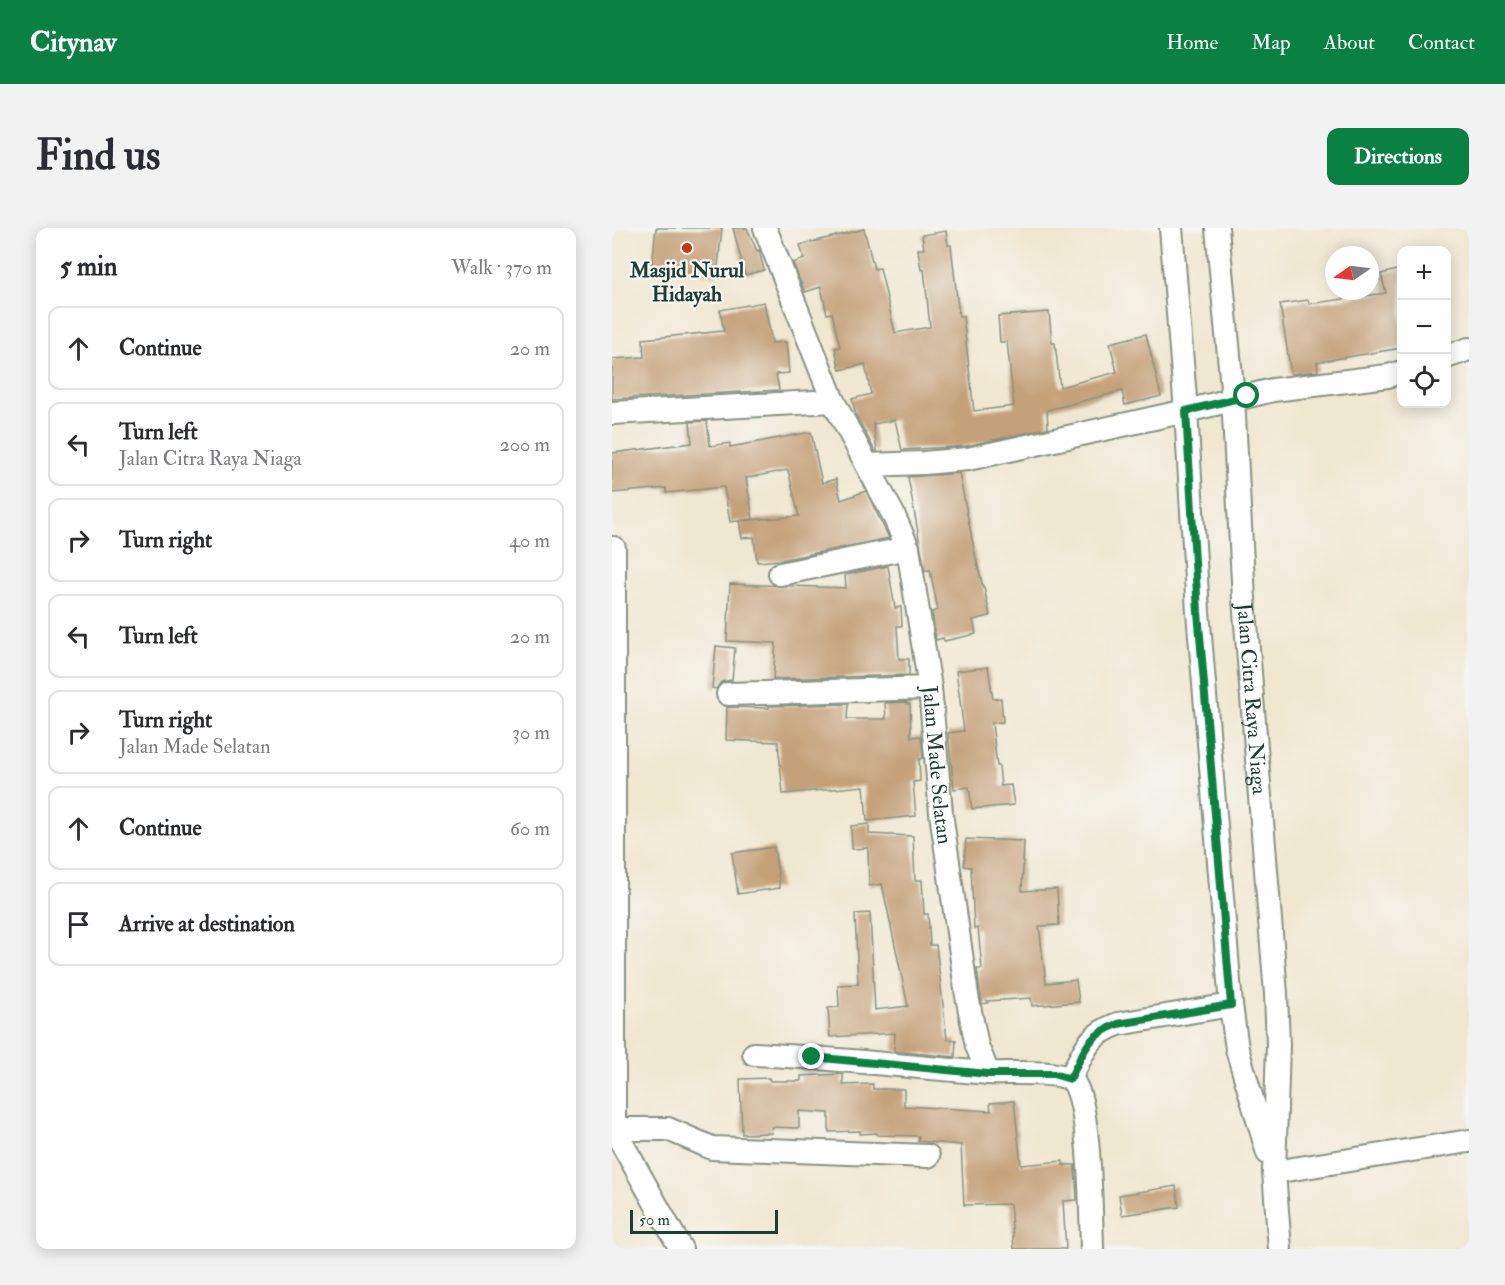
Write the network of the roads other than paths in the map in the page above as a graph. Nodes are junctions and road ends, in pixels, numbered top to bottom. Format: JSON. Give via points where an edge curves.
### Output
{"nodes":[{"id":1,"x":765,"y":228,"type":"edge"},
{"id":2,"x":1171,"y":228,"type":"edge"},
{"id":3,"x":1217,"y":228,"type":"edge"},
{"id":4,"x":1469,"y":349,"type":"edge"},
{"id":5,"x":1451,"y":355,"type":"edge"},
{"id":6,"x":1397,"y":373,"type":"edge"},
{"id":7,"x":1233,"y":398,"type":"junction"},
{"id":8,"x":833,"y":401,"type":"junction"},
{"id":9,"x":1186,"y":411,"type":"junction"},
{"id":10,"x":612,"y":413,"type":"edge"},
{"id":11,"x":867,"y":465,"type":"junction"},
{"id":12,"x":612,"y":548,"type":"edge"},
{"id":13,"x":908,"y":548,"type":"junction"},
{"id":14,"x":780,"y":574,"type":"dead end"},
{"id":15,"x":930,"y":688,"type":"junction"},
{"id":16,"x":728,"y":694,"type":"dead end"},
{"id":17,"x":1231,"y":1005,"type":"junction"},
{"id":18,"x":754,"y":1054,"type":"dead end"},
{"id":19,"x":988,"y":1074,"type":"junction"},
{"id":20,"x":1070,"y":1079,"type":"junction"},
{"id":21,"x":613,"y":1129,"type":"edge"},
{"id":22,"x":1469,"y":1140,"type":"edge"},
{"id":23,"x":928,"y":1156,"type":"dead end"},
{"id":24,"x":1274,"y":1172,"type":"junction"},
{"id":25,"x":681,"y":1249,"type":"edge"},
{"id":26,"x":1092,"y":1249,"type":"edge"},
{"id":27,"x":1280,"y":1249,"type":"edge"}],
"edges":[{"from":1,"to":8,"type":"street","name":"Jalan Made Selatan"},
{"from":2,"to":9,"type":"street","name":"Jalan Citra Raya Niaga"},
{"from":3,"to":7,"type":"street","name":"Jalan Citra Raya Niaga"},
{"from":4,"to":5,"type":"street"},
{"from":6,"to":7,"type":"street"},
{"from":7,"to":9,"type":"street"},
{"from":7,"to":24,"type":"street","name":"Jalan Citra Raya Niaga","via":[[1244,599],[1276,994]]},
{"from":8,"to":10,"type":"street"},
{"from":8,"to":11,"type":"street","name":"Jalan Made Selatan"},
{"from":9,"to":11,"type":"street","via":[[968,459]]},
{"from":9,"to":17,"type":"street","name":"Jalan Citra Raya Niaga","via":[[1199,624]]},
{"from":11,"to":13,"type":"street","name":"Jalan Made Selatan"},
{"from":12,"to":21,"type":"street"},
{"from":13,"to":14,"type":"street"},
{"from":13,"to":15,"type":"street","name":"Jalan Made Selatan"},
{"from":15,"to":16,"type":"street"},
{"from":15,"to":19,"type":"street","name":"Jalan Made Selatan","via":[[941,813],[967,996],[977,1046]]},
{"from":17,"to":20,"type":"street","via":[[1102,1030],[1089,1040]]},
{"from":17,"to":24,"type":"street","name":"Jalan Citra Raya Niaga","via":[[1237,1049]]},
{"from":18,"to":19,"type":"street","via":[[860,1060]]},
{"from":19,"to":20,"type":"street","via":[[1053,1074]]},
{"from":20,"to":26,"type":"street","via":[[1080,1091],[1086,1123]]},
{"from":21,"to":23,"type":"street","via":[[668,1130],[712,1148]]},
{"from":21,"to":25,"type":"street"},
{"from":22,"to":24,"type":"street"},
{"from":24,"to":27,"type":"street","name":"Jalan Citra Raya Niaga"}]}
